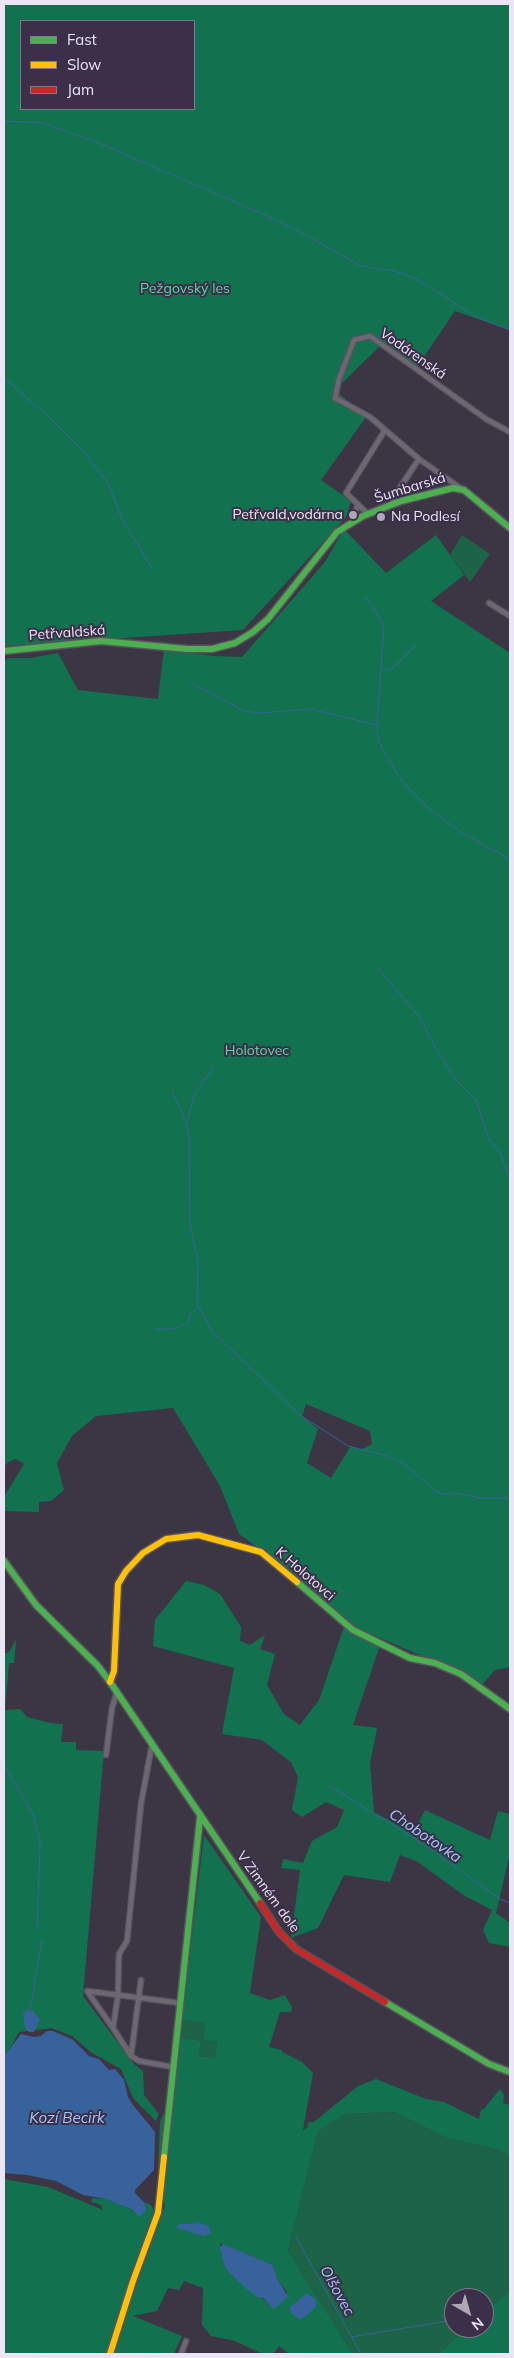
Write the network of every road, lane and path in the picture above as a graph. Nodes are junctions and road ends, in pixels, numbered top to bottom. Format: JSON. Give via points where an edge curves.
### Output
{"nodes":[{"id":1,"x":385,"y":430,"type":"junction"},
{"id":2,"x":510,"y":432,"type":"edge"},
{"id":3,"x":419,"y":459,"type":"junction"},
{"id":4,"x":459,"y":487,"type":"junction"},
{"id":5,"x":394,"y":504,"type":"junction"},
{"id":6,"x":358,"y":505,"type":"junction"},
{"id":7,"x":368,"y":514,"type":"junction"},
{"id":8,"x":352,"y":523,"type":"junction"},
{"id":9,"x":510,"y":528,"type":"edge"},
{"id":10,"x":337,"y":532,"type":"joint"},
{"id":11,"x":488,"y":603,"type":"dead end"},
{"id":12,"x":510,"y":616,"type":"edge"},
{"id":13,"x":4,"y":651,"type":"edge"},
{"id":14,"x":4,"y":1561,"type":"edge"},
{"id":15,"x":110,"y":1682,"type":"junction"},
{"id":16,"x":117,"y":1692,"type":"junction"},
{"id":17,"x":510,"y":1709,"type":"edge"},
{"id":18,"x":152,"y":1744,"type":"junction"},
{"id":19,"x":106,"y":1755,"type":"dead end"},
{"id":20,"x":200,"y":1818,"type":"junction"},
{"id":21,"x":141,"y":1980,"type":"dead end"},
{"id":22,"x":118,"y":1995,"type":"junction"},
{"id":23,"x":138,"y":1998,"type":"junction"},
{"id":24,"x":180,"y":2003,"type":"junction"},
{"id":25,"x":113,"y":2028,"type":"junction"},
{"id":26,"x":131,"y":2056,"type":"junction"},
{"id":27,"x":173,"y":2067,"type":"junction"},
{"id":28,"x":510,"y":2072,"type":"edge"},
{"id":29,"x":186,"y":2341,"type":"dead end"},
{"id":30,"x":110,"y":2354,"type":"edge"},
{"id":31,"x":181,"y":2354,"type":"edge"}],
"edges":[{"from":1,"to":2,"type":"street","name":"Vodárenská","via":[[370,417],[335,398],[354,340],[370,336],[486,419]]},
{"from":1,"to":3,"type":"street","name":"Vodárenská"},
{"from":1,"to":6,"type":"street","via":[[346,493]]},
{"from":3,"to":4,"type":"street","name":"Vodárenská"},
{"from":3,"to":5,"type":"street","via":[[393,498]]},
{"from":4,"to":5,"type":"street","name":"Šumbarská"},
{"from":4,"to":9,"type":"street","name":"Šumbarská"},
{"from":5,"to":7,"type":"street","name":"Šumbarská"},
{"from":6,"to":7,"type":"street"},
{"from":6,"to":8,"type":"street"},
{"from":7,"to":8,"type":"street","name":"Šumbarská"},
{"from":8,"to":10,"type":"street","name":"Šumbarská"},
{"from":10,"to":13,"type":"street","name":"Petřvaldská","via":[[268,619],[235,643],[212,649],[101,641]]},
{"from":11,"to":12,"type":"street"},
{"from":14,"to":15,"type":"street","name":"V Zimném dole","via":[[36,1605]]},
{"from":15,"to":16,"type":"street","name":"V Zimném dole"},
{"from":15,"to":17,"type":"street","name":"K Holotovci","via":[[114,1671],[118,1584],[126,1571],[154,1545],[166,1539],[198,1535],[261,1552],[353,1630],[410,1658],[435,1663],[461,1674]]},
{"from":16,"to":18,"type":"street","name":"V Zimném dole"},
{"from":16,"to":19,"type":"street"},
{"from":18,"to":20,"type":"street","name":"V Zimném dole"},
{"from":18,"to":22,"type":"street","via":[[141,1804],[126,1941],[119,1954]]},
{"from":20,"to":24,"type":"street"},
{"from":20,"to":28,"type":"street","name":"V Zimném dole","via":[[262,1910],[296,1949],[489,2064]]},
{"from":21,"to":23,"type":"street"},
{"from":22,"to":23,"type":"street"},
{"from":22,"to":25,"type":"street"},
{"from":22,"to":25,"type":"street","via":[[87,1991]]},
{"from":23,"to":24,"type":"street"},
{"from":23,"to":26,"type":"street"},
{"from":24,"to":27,"type":"street"},
{"from":25,"to":26,"type":"street"},
{"from":26,"to":27,"type":"street","via":[[139,2061]]},
{"from":27,"to":30,"type":"street","via":[[158,2213]]},
{"from":29,"to":31,"type":"street"}]}
